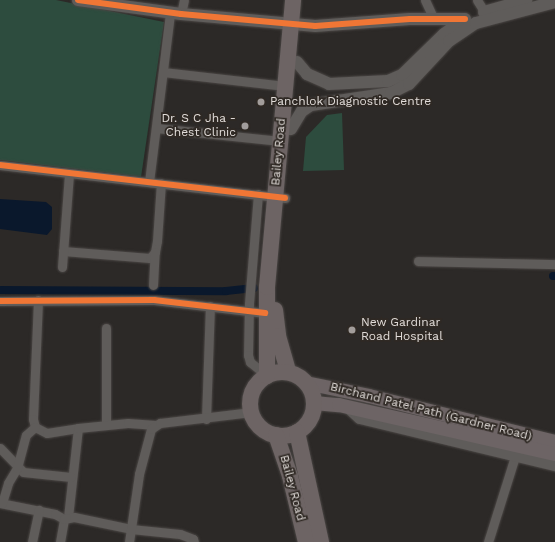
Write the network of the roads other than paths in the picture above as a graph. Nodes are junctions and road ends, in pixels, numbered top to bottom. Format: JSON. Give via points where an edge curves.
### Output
{"nodes":[{"id":1,"x":78,"y":0,"type":"edge"},
{"id":2,"x":184,"y":0,"type":"edge"},
{"id":3,"x":293,"y":0,"type":"edge"},
{"id":4,"x":302,"y":0,"type":"edge"},
{"id":5,"x":425,"y":0,"type":"edge"},
{"id":6,"x":477,"y":0,"type":"edge"},
{"id":7,"x":526,"y":0,"type":"edge"},
{"id":8,"x":555,"y":2,"type":"edge"},
{"id":9,"x":176,"y":13,"type":"junction"},
{"id":10,"x":487,"y":15,"type":"junction"},
{"id":11,"x":434,"y":19,"type":"junction"},
{"id":12,"x":464,"y":19,"type":"junction"},
{"id":13,"x":296,"y":25,"type":"junction"},
{"id":14,"x":297,"y":62,"type":"junction"},
{"id":15,"x":163,"y":72,"type":"junction"},
{"id":16,"x":285,"y":86,"type":"junction"},
{"id":17,"x":156,"y":128,"type":"junction"},
{"id":18,"x":291,"y":129,"type":"junction"},
{"id":19,"x":280,"y":141,"type":"junction"},
{"id":20,"x":0,"y":166,"type":"edge"},
{"id":21,"x":69,"y":173,"type":"junction"},
{"id":22,"x":148,"y":182,"type":"junction"},
{"id":23,"x":161,"y":183,"type":"junction"},
{"id":24,"x":258,"y":194,"type":"junction"},
{"id":25,"x":280,"y":197,"type":"junction"},
{"id":26,"x":63,"y":251,"type":"junction"},
{"id":27,"x":155,"y":252,"type":"junction"},
{"id":28,"x":418,"y":261,"type":"dead end"},
{"id":29,"x":555,"y":264,"type":"edge"},
{"id":30,"x":62,"y":267,"type":"dead end"},
{"id":31,"x":153,"y":285,"type":"dead end"},
{"id":32,"x":0,"y":300,"type":"edge"},
{"id":33,"x":38,"y":300,"type":"junction"},
{"id":34,"x":210,"y":306,"type":"junction"},
{"id":35,"x":249,"y":307,"type":"junction"},
{"id":36,"x":265,"y":313,"type":"junction"},
{"id":37,"x":106,"y":328,"type":"dead end"},
{"id":38,"x":288,"y":372,"type":"junction"},
{"id":39,"x":267,"y":376,"type":"junction"},
{"id":40,"x":306,"y":383,"type":"junction"},
{"id":41,"x":314,"y":403,"type":"junction"},
{"id":42,"x":251,"y":412,"type":"junction"},
{"id":43,"x":206,"y":419,"type":"junction"},
{"id":44,"x":106,"y":424,"type":"junction"},
{"id":45,"x":156,"y":425,"type":"junction"},
{"id":46,"x":35,"y":427,"type":"junction"},
{"id":47,"x":78,"y":428,"type":"junction"},
{"id":48,"x":297,"y":432,"type":"junction"},
{"id":49,"x":276,"y":435,"type":"junction"},
{"id":50,"x":555,"y":442,"type":"edge"},
{"id":51,"x":518,"y":445,"type":"junction"},
{"id":52,"x":0,"y":448,"type":"edge"},
{"id":53,"x":555,"y":454,"type":"edge"},
{"id":54,"x":555,"y":465,"type":"edge"},
{"id":55,"x":18,"y":468,"type":"junction"},
{"id":56,"x":71,"y":477,"type":"junction"},
{"id":57,"x":1,"y":503,"type":"edge"},
{"id":58,"x":39,"y":510,"type":"junction"},
{"id":59,"x":66,"y":518,"type":"junction"},
{"id":60,"x":131,"y":529,"type":"junction"},
{"id":61,"x":32,"y":542,"type":"edge"},
{"id":62,"x":60,"y":542,"type":"edge"},
{"id":63,"x":129,"y":542,"type":"edge"},
{"id":64,"x":194,"y":542,"type":"edge"},
{"id":65,"x":306,"y":542,"type":"edge"},
{"id":66,"x":321,"y":542,"type":"edge"},
{"id":67,"x":488,"y":542,"type":"edge"}],
"edges":[{"from":1,"to":9,"type":"main road"},
{"from":2,"to":9,"type":"street"},
{"from":3,"to":13,"type":"highway","name":"Bailey Road"},
{"from":4,"to":13,"type":"highway","name":"Bailey Road"},
{"from":5,"to":11,"type":"street"},
{"from":6,"to":10,"type":"street"},
{"from":7,"to":10,"type":"main road"},
{"from":8,"to":10,"type":"main road"},
{"from":9,"to":13,"type":"main road"},
{"from":9,"to":15,"type":"street"},
{"from":10,"to":12,"type":"main road"},
{"from":10,"to":18,"type":"main road","via":[[449,41],[413,80],[392,93],[312,105],[302,111]]},
{"from":11,"to":12,"type":"main road"},
{"from":11,"to":13,"type":"main road"},
{"from":12,"to":14,"type":"main road","via":[[444,34],[402,75],[388,82],[329,84],[306,74]]},
{"from":13,"to":14,"type":"highway","name":"Bailey Road"},
{"from":13,"to":16,"type":"highway","name":"Bailey Road"},
{"from":14,"to":18,"type":"highway","name":"Bailey Road"},
{"from":15,"to":16,"type":"street"},
{"from":15,"to":17,"type":"street"},
{"from":16,"to":19,"type":"highway","name":"Bailey Road"},
{"from":17,"to":19,"type":"street"},
{"from":17,"to":22,"type":"street"},
{"from":18,"to":25,"type":"highway","name":"Bailey Road"},
{"from":19,"to":25,"type":"highway","name":"Bailey Road"},
{"from":20,"to":21,"type":"street"},
{"from":21,"to":22,"type":"street"},
{"from":21,"to":26,"type":"street"},
{"from":22,"to":23,"type":"street"},
{"from":23,"to":24,"type":"street"},
{"from":23,"to":27,"type":"street"},
{"from":24,"to":25,"type":"street"},
{"from":24,"to":35,"type":"street"},
{"from":25,"to":36,"type":"highway","name":"Bailey Road"},
{"from":25,"to":38,"type":"highway","name":"Bailey Road","via":[[275,313],[278,336]]},
{"from":26,"to":27,"type":"street","via":[[143,259],[150,258]]},
{"from":26,"to":30,"type":"street"},
{"from":27,"to":31,"type":"street"},
{"from":28,"to":29,"type":"street"},
{"from":32,"to":33,"type":"street"},
{"from":33,"to":34,"type":"street","via":[[154,300]]},
{"from":33,"to":46,"type":"street","via":[[33,414]]},
{"from":34,"to":35,"type":"street"},
{"from":34,"to":43,"type":"street"},
{"from":35,"to":36,"type":"street"},
{"from":35,"to":39,"type":"street","via":[[248,355],[250,362]]},
{"from":36,"to":39,"type":"highway","name":"Bailey Road"},
{"from":37,"to":44,"type":"street"},
{"from":38,"to":39,"type":"highway"},
{"from":38,"to":40,"type":"highway"},
{"from":39,"to":42,"type":"highway","via":[[253,391]]},
{"from":40,"to":41,"type":"highway"},
{"from":40,"to":51,"type":"main road","name":"Birchand Patel Path (Gardner Road)","via":[[368,396]]},
{"from":41,"to":48,"type":"highway","via":[[311,417]]},
{"from":41,"to":51,"type":"main road","name":"Birchand Patel Path (Gardner Road)","via":[[348,407]]},
{"from":42,"to":43,"type":"street"},
{"from":42,"to":49,"type":"highway","via":[[258,425]]},
{"from":43,"to":45,"type":"street"},
{"from":44,"to":45,"type":"street"},
{"from":44,"to":47,"type":"street"},
{"from":45,"to":60,"type":"street","via":[[149,433],[144,451]]},
{"from":46,"to":47,"type":"street","via":[[47,433]]},
{"from":46,"to":55,"type":"street","via":[[26,435]]},
{"from":47,"to":56,"type":"street"},
{"from":48,"to":49,"type":"highway"},
{"from":48,"to":66,"type":"highway"},
{"from":49,"to":65,"type":"highway","name":"Bailey Road","via":[[290,476]]},
{"from":50,"to":51,"type":"main road","name":"Birchand Patel Path (Gardner Road)"},
{"from":51,"to":53,"type":"main road","name":"Birchand Patel Path (Gardner Road)"},
{"from":51,"to":54,"type":"main road"},
{"from":51,"to":67,"type":"street"},
{"from":52,"to":55,"type":"street"},
{"from":55,"to":56,"type":"street","via":[[26,473]]},
{"from":55,"to":57,"type":"street","via":[[8,483]]},
{"from":56,"to":59,"type":"street"},
{"from":57,"to":58,"type":"street"},
{"from":58,"to":59,"type":"street"},
{"from":58,"to":61,"type":"street"},
{"from":59,"to":60,"type":"street"},
{"from":59,"to":62,"type":"street"},
{"from":60,"to":63,"type":"street"},
{"from":60,"to":64,"type":"street","via":[[180,534],[193,539]]}]}
